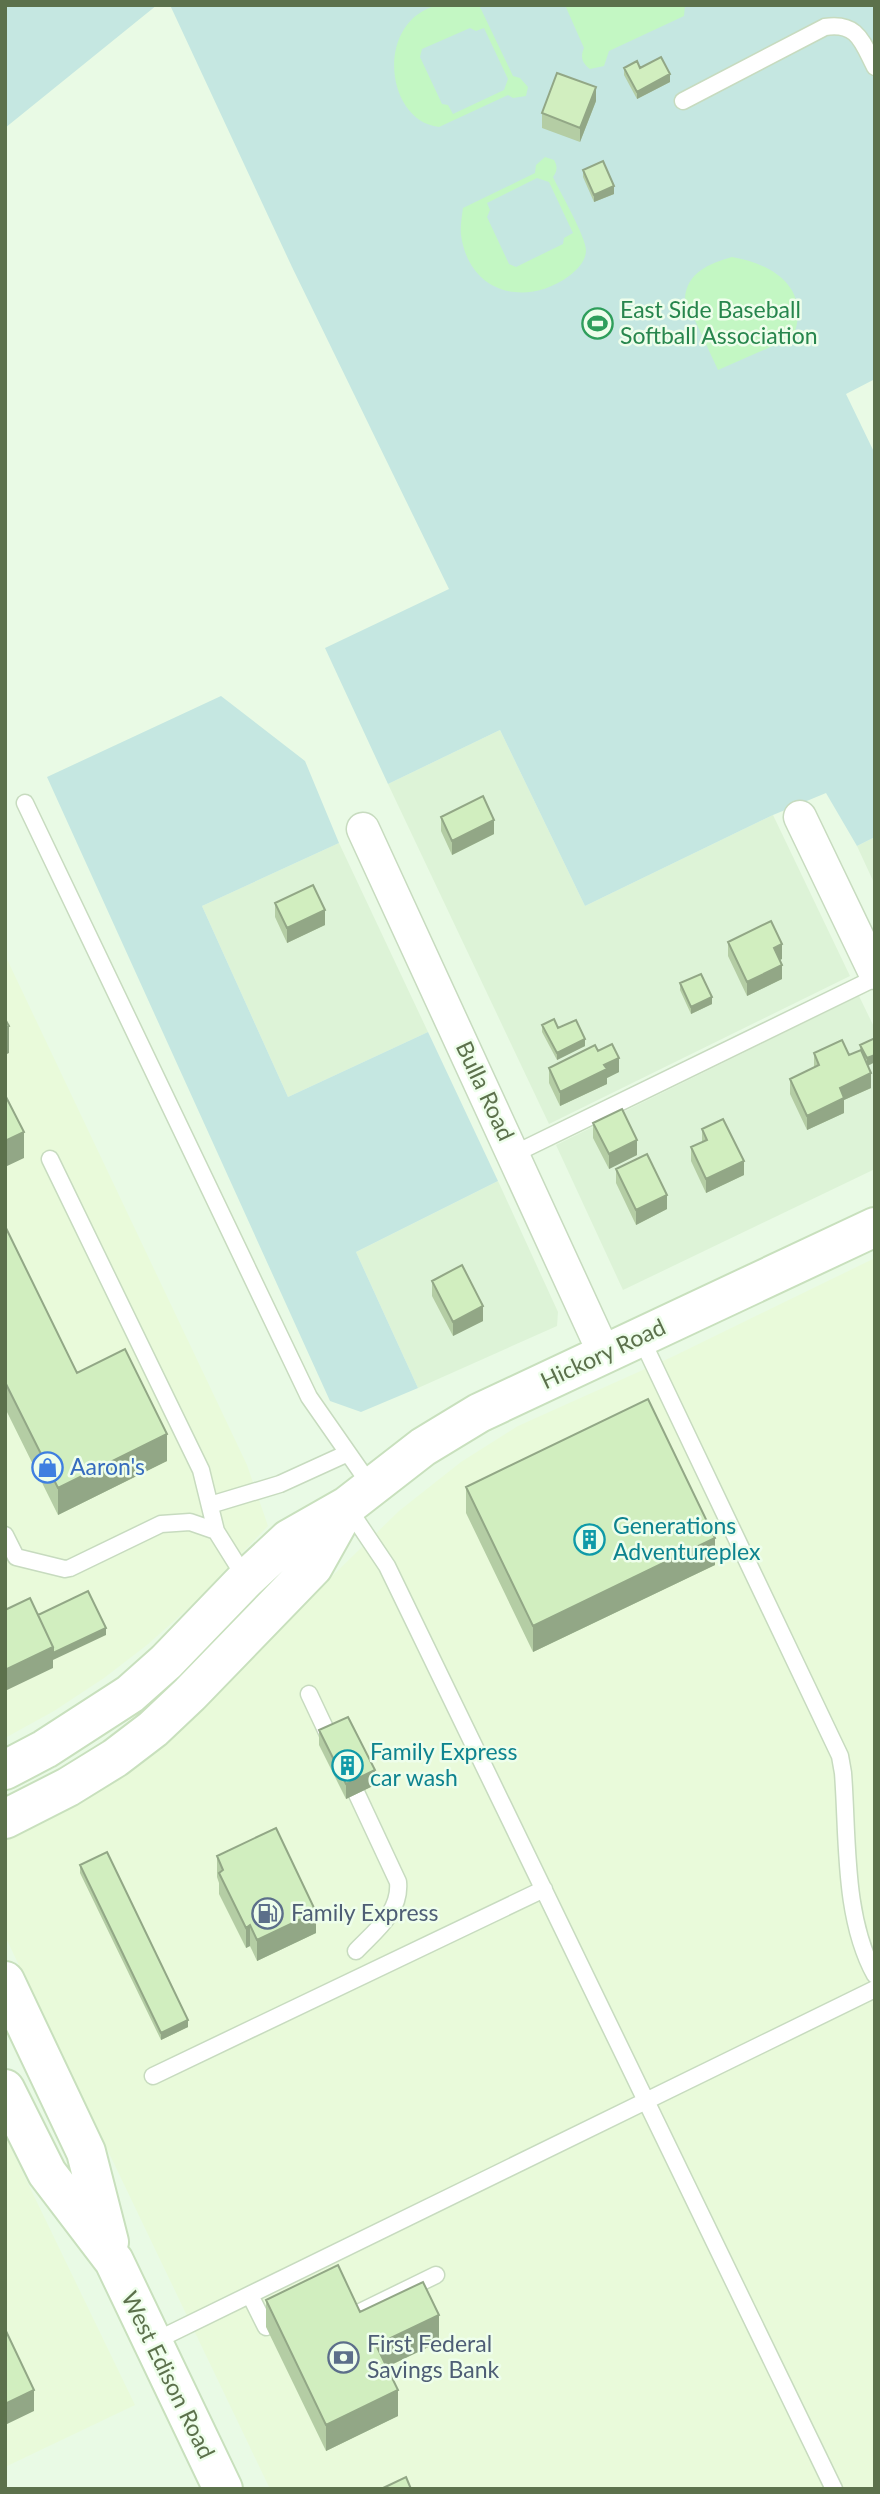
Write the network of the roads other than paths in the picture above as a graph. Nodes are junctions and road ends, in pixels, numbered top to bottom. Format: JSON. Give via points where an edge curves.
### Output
{"nodes":[{"id":1,"x":875,"y":67,"type":"edge"},
{"id":2,"x":683,"y":101,"type":"dead end"},
{"id":3,"x":25,"y":803,"type":"dead end"},
{"id":4,"x":800,"y":817,"type":"dead end"},
{"id":5,"x":363,"y":830,"type":"dead end"},
{"id":6,"x":875,"y":975,"type":"edge"},
{"id":7,"x":514,"y":1154,"type":"junction"},
{"id":8,"x":50,"y":1158,"type":"dead end"},
{"id":9,"x":875,"y":1227,"type":"edge"},
{"id":10,"x":639,"y":1336,"type":"junction"},
{"id":11,"x":604,"y":1353,"type":"junction"},
{"id":12,"x":348,"y":1453,"type":"junction"},
{"id":13,"x":359,"y":1496,"type":"junction"},
{"id":14,"x":209,"y":1505,"type":"junction"},
{"id":15,"x":216,"y":1531,"type":"junction"},
{"id":16,"x":5,"y":1535,"type":"edge"},
{"id":17,"x":11,"y":1560,"type":"edge"},
{"id":18,"x":246,"y":1578,"type":"junction"},
{"id":19,"x":309,"y":1694,"type":"dead end"},
{"id":20,"x":5,"y":1770,"type":"edge"},
{"id":21,"x":5,"y":1819,"type":"edge"},
{"id":22,"x":544,"y":1889,"type":"junction"},
{"id":23,"x":356,"y":1951,"type":"dead end"},
{"id":24,"x":875,"y":1975,"type":"edge"},
{"id":25,"x":5,"y":1981,"type":"edge"},
{"id":26,"x":875,"y":1989,"type":"edge"},
{"id":27,"x":153,"y":2076,"type":"dead end"},
{"id":28,"x":5,"y":2089,"type":"edge"},
{"id":29,"x":647,"y":2101,"type":"junction"},
{"id":30,"x":114,"y":2261,"type":"junction"},
{"id":31,"x":436,"y":2275,"type":"dead end"},
{"id":32,"x":250,"y":2295,"type":"junction"},
{"id":33,"x":350,"y":2317,"type":"edge"},
{"id":34,"x":266,"y":2327,"type":"edge"},
{"id":35,"x":153,"y":2342,"type":"junction"},
{"id":36,"x":223,"y":2489,"type":"edge"},
{"id":37,"x":834,"y":2489,"type":"edge"}],
"edges":[{"from":1,"to":2,"type":"lane","via":[[851,29],[825,27]]},
{"from":3,"to":12,"type":"lane","via":[[309,1397]]},
{"from":4,"to":6,"type":"street"},
{"from":5,"to":7,"type":"street","name":"Bulla Road"},
{"from":6,"to":7,"type":"lane"},
{"from":7,"to":11,"type":"street","name":"Bulla Road"},
{"from":8,"to":14,"type":"lane","via":[[201,1471]]},
{"from":9,"to":10,"type":"street","name":"Hickory Road"},
{"from":10,"to":11,"type":"street","name":"Hickory Road"},
{"from":10,"to":24,"type":"lane","via":[[840,1756],[852,1909]]},
{"from":11,"to":13,"type":"street","name":"Hickory Road","via":[[479,1413],[423,1447]]},
{"from":12,"to":13,"type":"lane"},
{"from":12,"to":14,"type":"lane","via":[[280,1484]]},
{"from":13,"to":18,"type":"street","name":"Hickory Road","via":[[289,1539]]},
{"from":13,"to":21,"type":"street","name":"Hickory Road","via":[[313,1567],[153,1728],[68,1787]]},
{"from":13,"to":22,"type":"lane","via":[[387,1566]]},
{"from":14,"to":15,"type":"lane"},
{"from":15,"to":17,"type":"lane","via":[[190,1522],[162,1524],[65,1569]]},
{"from":15,"to":18,"type":"lane"},
{"from":16,"to":17,"type":"lane"},
{"from":18,"to":20,"type":"street","name":"Hickory Road","via":[[130,1695]]},
{"from":19,"to":23,"type":"lane","via":[[398,1882],[396,1906]]},
{"from":22,"to":27,"type":"lane"},
{"from":22,"to":29,"type":"lane"},
{"from":25,"to":30,"type":"street","name":"West Edison Road","via":[[86,2152]]},
{"from":26,"to":29,"type":"lane"},
{"from":28,"to":30,"type":"street","name":"West Edison Road","via":[[47,2172]]},
{"from":29,"to":32,"type":"lane"},
{"from":29,"to":37,"type":"lane"},
{"from":30,"to":35,"type":"street","name":"West Edison Road"},
{"from":31,"to":33,"type":"lane"},
{"from":32,"to":34,"type":"lane"},
{"from":32,"to":35,"type":"lane"},
{"from":35,"to":36,"type":"street","name":"West Edison Road"}]}
